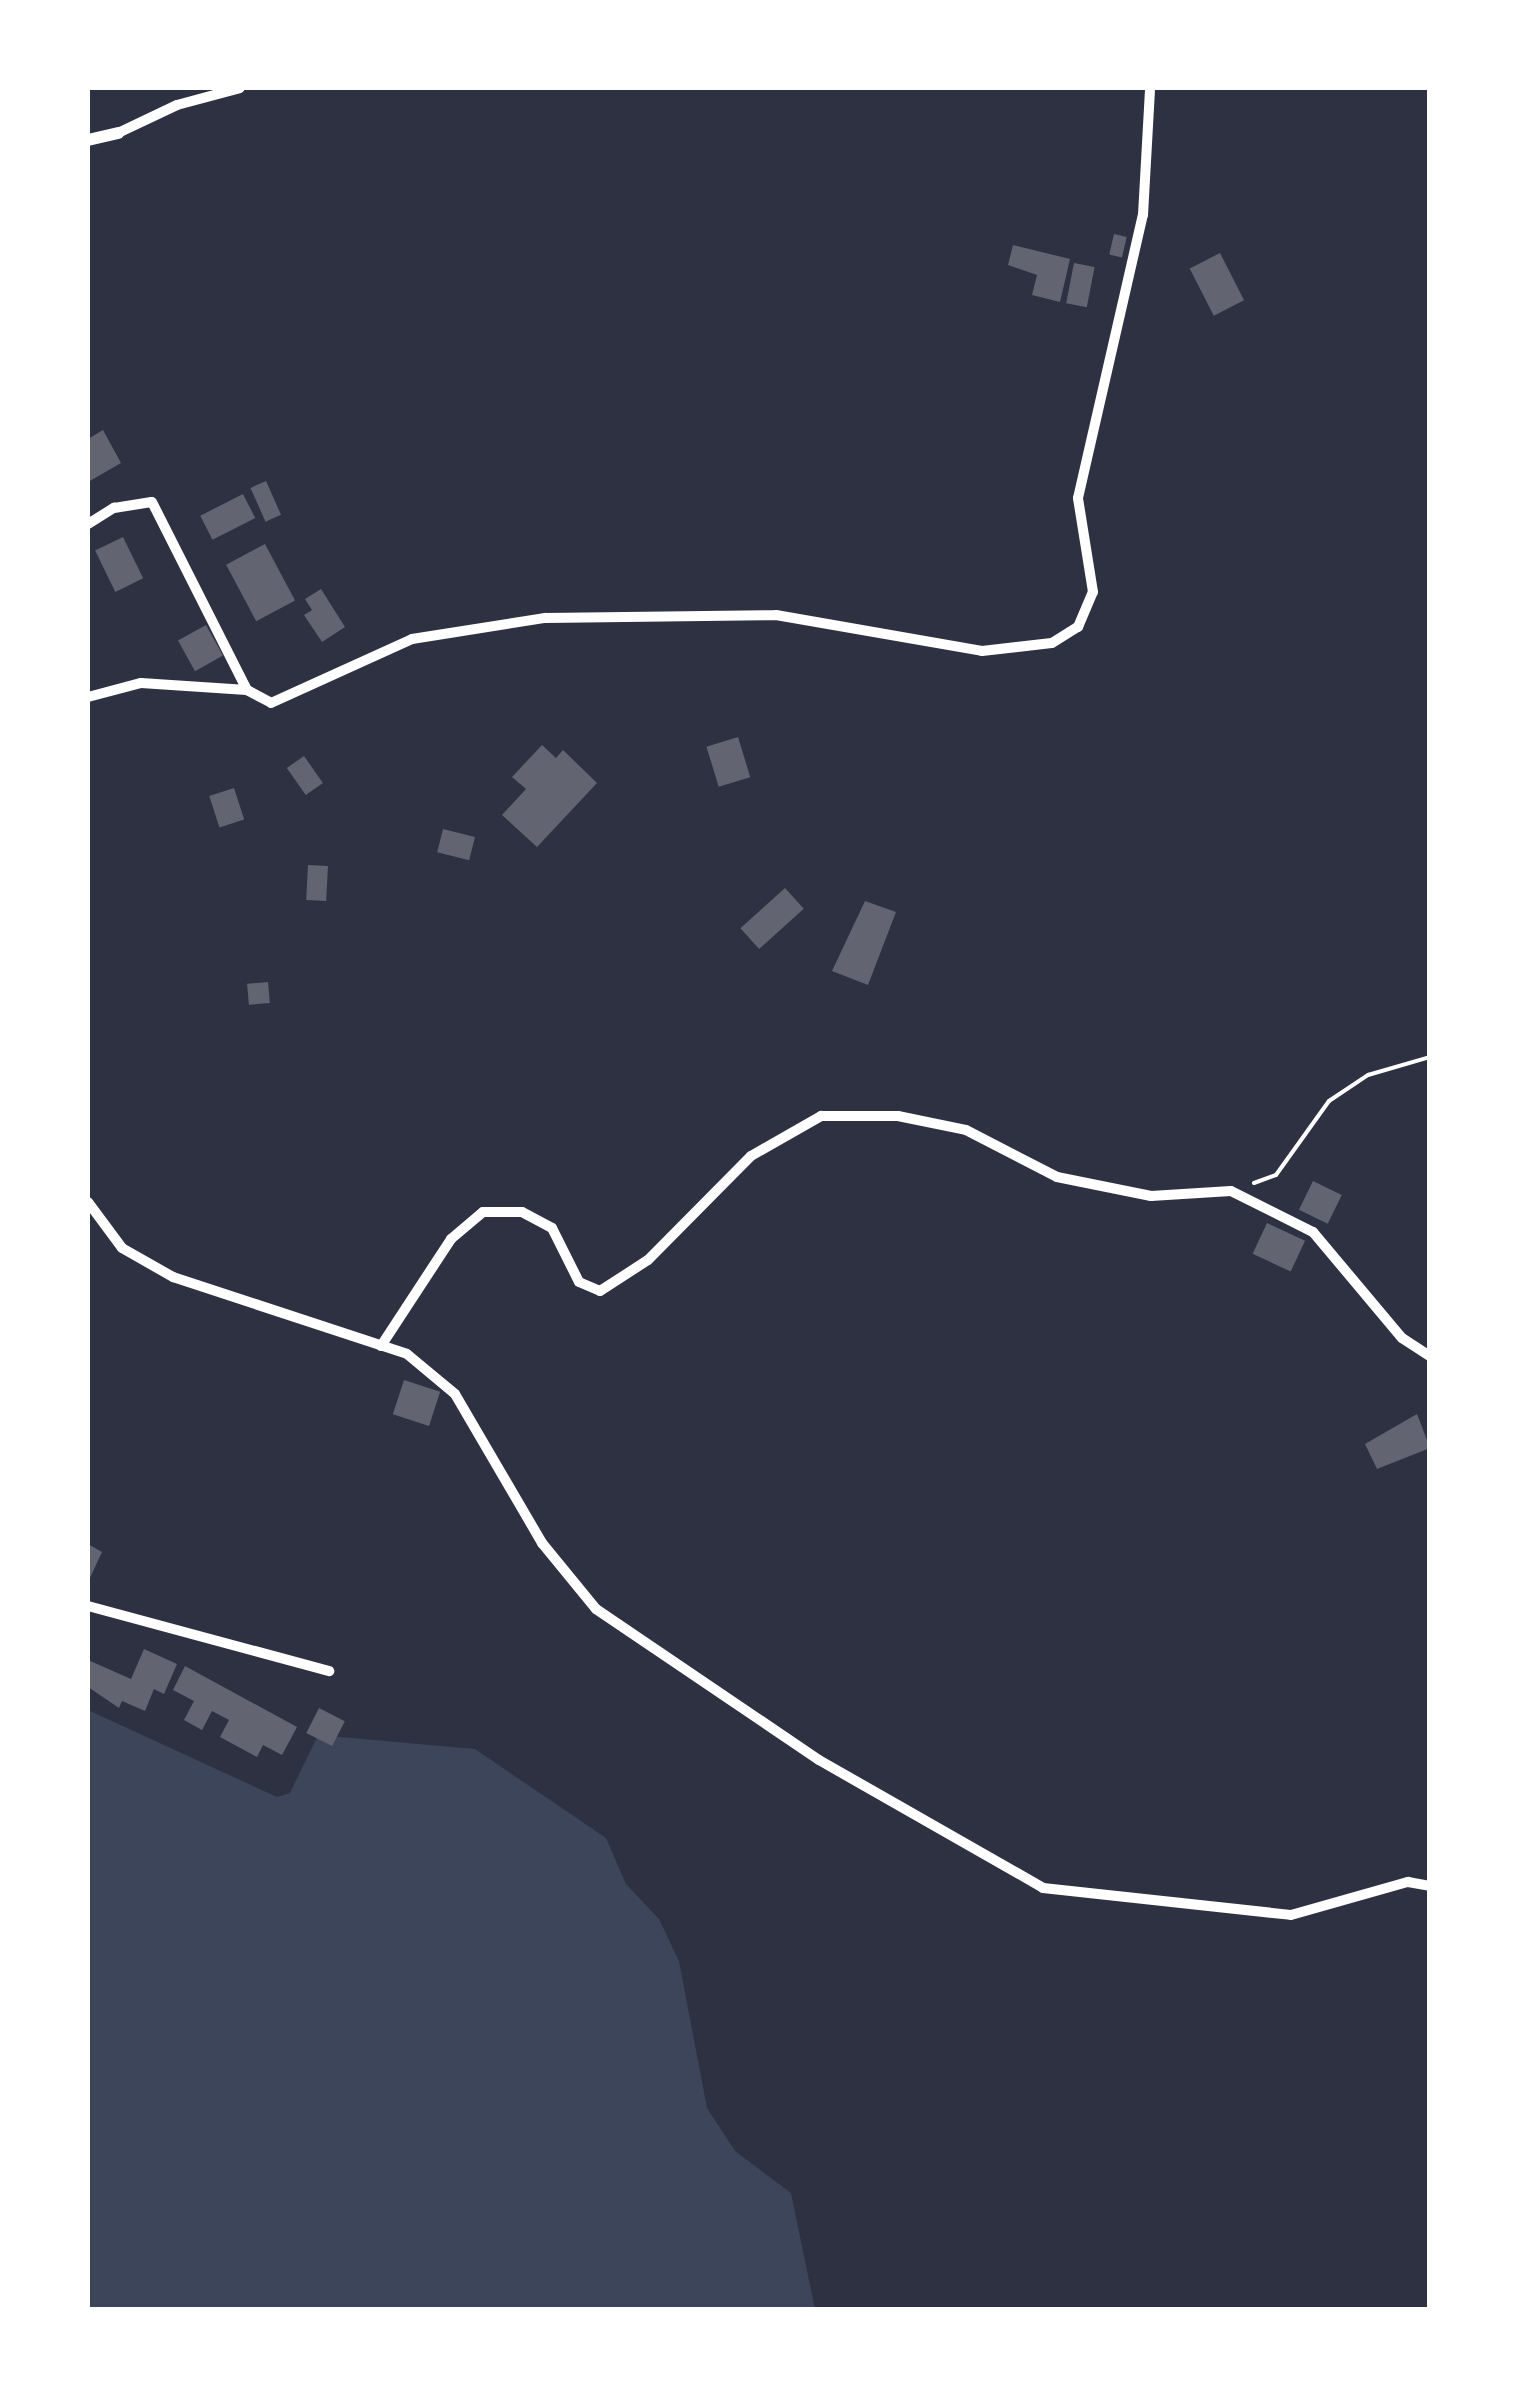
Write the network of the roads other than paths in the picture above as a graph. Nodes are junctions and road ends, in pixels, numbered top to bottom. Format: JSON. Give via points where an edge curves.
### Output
{"nodes":[{"id":1,"x":240,"y":88,"type":"edge"},
{"id":2,"x":1150,"y":88,"type":"edge"},
{"id":3,"x":118,"y":133,"type":"joint"},
{"id":4,"x":88,"y":140,"type":"edge"},
{"id":5,"x":88,"y":524,"type":"edge"},
{"id":6,"x":247,"y":690,"type":"junction"},
{"id":7,"x":88,"y":697,"type":"edge"},
{"id":8,"x":88,"y":1202,"type":"edge"},
{"id":9,"x":381,"y":1346,"type":"junction"},
{"id":10,"x":1430,"y":1356,"type":"edge"},
{"id":11,"x":88,"y":1606,"type":"edge"},
{"id":12,"x":329,"y":1671,"type":"dead end"},
{"id":13,"x":1430,"y":1886,"type":"edge"}],
"edges":[{"from":1,"to":3,"type":"street","via":[[192,100]]},
{"from":2,"to":6,"type":"street","via":[[1143,215],[1078,498],[1093,592],[1078,627],[1052,643],[982,651],[776,615],[545,618],[412,639],[272,702]]},
{"from":3,"to":4,"type":"street"},
{"from":5,"to":6,"type":"street","via":[[114,508],[152,502]]},
{"from":6,"to":7,"type":"street","via":[[141,683]]},
{"from":8,"to":9,"type":"street","via":[[122,1248],[173,1277]]},
{"from":9,"to":10,"type":"street","via":[[451,1238],[483,1212],[522,1212],[552,1228],[579,1282],[600,1291],[648,1260],[751,1156],[821,1116],[898,1116],[966,1130],[1057,1178],[1151,1196],[1231,1191],[1313,1232],[1402,1338]]},
{"from":9,"to":13,"type":"street","via":[[407,1354],[455,1394],[542,1543],[596,1609],[819,1760],[1042,1888],[1291,1915],[1408,1882]]},
{"from":11,"to":12,"type":"street"}]}
